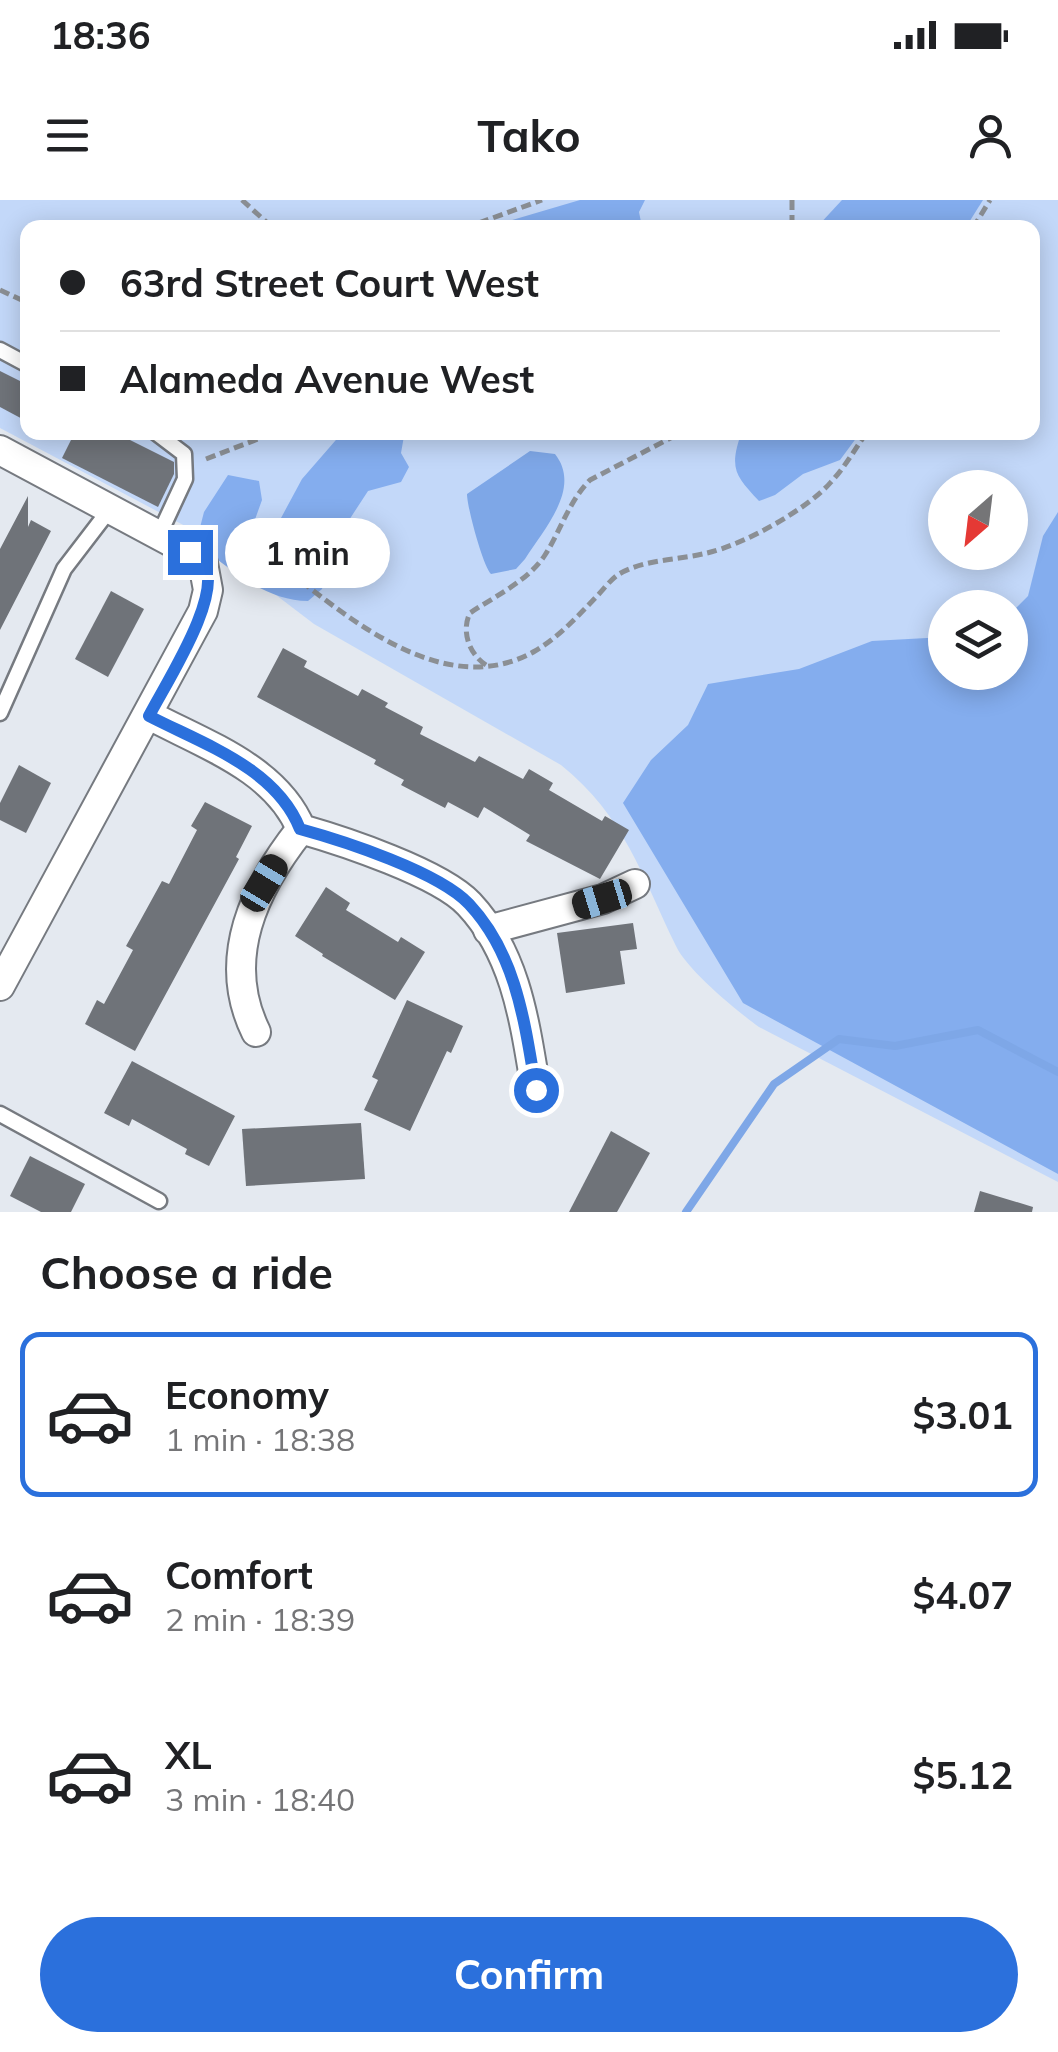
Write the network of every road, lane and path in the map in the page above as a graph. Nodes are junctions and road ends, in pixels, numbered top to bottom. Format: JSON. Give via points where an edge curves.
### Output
{"nodes":[{"id":1,"x":242,"y":200,"type":"edge"},
{"id":2,"x":542,"y":200,"type":"edge"},
{"id":3,"x":265,"y":220,"type":"edge"},
{"id":4,"x":487,"y":220,"type":"edge"},
{"id":5,"x":166,"y":440,"type":"edge"},
{"id":6,"x":257,"y":440,"type":"edge"},
{"id":7,"x":667,"y":440,"type":"edge"},
{"id":8,"x":861,"y":440,"type":"edge"},
{"id":9,"x":252,"y":442,"type":"joint"},
{"id":10,"x":0,"y":450,"type":"edge"},
{"id":11,"x":206,"y":459,"type":"dead end"},
{"id":12,"x":110,"y":509,"type":"junction"},
{"id":13,"x":159,"y":536,"type":"junction"},
{"id":14,"x":278,"y":563,"type":"dead end"},
{"id":15,"x":490,"y":667,"type":"junction"},
{"id":16,"x":0,"y":712,"type":"edge"},
{"id":17,"x":149,"y":716,"type":"junction"},
{"id":18,"x":300,"y":829,"type":"junction"},
{"id":19,"x":635,"y":884,"type":"dead end"},
{"id":20,"x":488,"y":930,"type":"junction"},
{"id":21,"x":0,"y":986,"type":"edge"},
{"id":22,"x":256,"y":1032,"type":"dead end"},
{"id":23,"x":536,"y":1090,"type":"dead end"},
{"id":24,"x":0,"y":1114,"type":"edge"},
{"id":25,"x":159,"y":1201,"type":"dead end"}],
"edges":[{"from":1,"to":3,"type":"path"},
{"from":2,"to":4,"type":"path"},
{"from":5,"to":13,"type":"lane","via":[[184,454],[186,479]]},
{"from":6,"to":9,"type":"path"},
{"from":7,"to":15,"type":"path","via":[[590,480],[527,575],[470,613],[465,630],[480,662]]},
{"from":8,"to":15,"type":"path","via":[[830,484],[799,510],[714,552],[618,575],[560,634]]},
{"from":9,"to":11,"type":"path"},
{"from":10,"to":12,"type":"street"},
{"from":12,"to":13,"type":"street"},
{"from":12,"to":16,"type":"lane","via":[[64,570]]},
{"from":13,"to":17,"type":"street","via":[[190,552],[208,574],[203,610]]},
{"from":14,"to":15,"type":"path","via":[[349,618],[413,652],[441,663]]},
{"from":17,"to":18,"type":"street","via":[[262,777],[283,796]]},
{"from":17,"to":21,"type":"street"},
{"from":18,"to":20,"type":"street","via":[[369,850],[452,890]]},
{"from":18,"to":22,"type":"street","via":[[264,883],[242,937],[241,992]]},
{"from":19,"to":20,"type":"street"},
{"from":20,"to":23,"type":"street","via":[[510,970]]},
{"from":24,"to":25,"type":"lane"}]}
